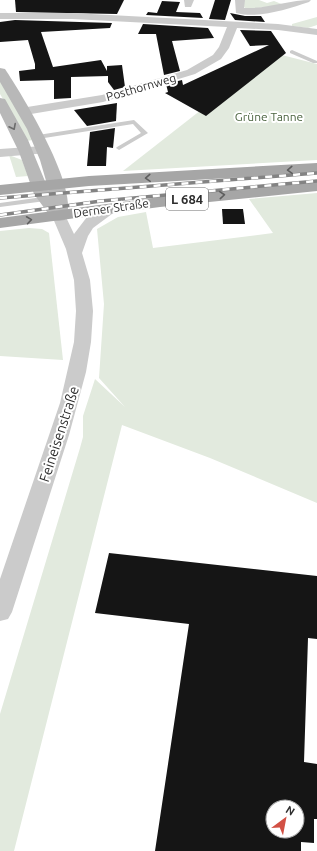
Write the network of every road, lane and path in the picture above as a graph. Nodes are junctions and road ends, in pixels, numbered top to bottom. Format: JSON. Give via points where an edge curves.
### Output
{"nodes":[{"id":1,"x":240,"y":0,"type":"edge"},
{"id":2,"x":306,"y":0,"type":"edge"},
{"id":3,"x":0,"y":16,"type":"edge"},
{"id":4,"x":233,"y":25,"type":"junction"},
{"id":5,"x":317,"y":32,"type":"edge"},
{"id":6,"x":292,"y":52,"type":"dead end"},
{"id":7,"x":315,"y":62,"type":"dead end"},
{"id":8,"x":0,"y":72,"type":"edge"},
{"id":9,"x":0,"y":102,"type":"edge"},
{"id":10,"x":25,"y":111,"type":"junction"},
{"id":11,"x":40,"y":143,"type":"junction"},
{"id":12,"x":119,"y":148,"type":"dead end"},
{"id":13,"x":25,"y":151,"type":"junction"},
{"id":14,"x":0,"y":153,"type":"edge"},
{"id":15,"x":317,"y":168,"type":"edge"},
{"id":16,"x":317,"y":186,"type":"edge"},
{"id":17,"x":0,"y":190,"type":"edge"},
{"id":18,"x":49,"y":191,"type":"junction"},
{"id":19,"x":0,"y":205,"type":"edge"},
{"id":20,"x":113,"y":208,"type":"junction"},
{"id":21,"x":58,"y":216,"type":"junction"},
{"id":22,"x":0,"y":224,"type":"edge"},
{"id":23,"x":75,"y":252,"type":"junction"},
{"id":24,"x":0,"y":612,"type":"edge"}],
"edges":[{"from":1,"to":2,"type":"street","via":[[239,11],[252,12],[266,11]]},
{"from":3,"to":4,"type":"street","via":[[46,15]]},
{"from":4,"to":5,"type":"street"},
{"from":4,"to":10,"type":"street","name":"Posthornweg","via":[[224,48],[217,57],[191,72],[104,98]]},
{"from":6,"to":7,"type":"lane"},
{"from":8,"to":10,"type":"street"},
{"from":9,"to":13,"type":"street","one_way":true},
{"from":10,"to":11,"type":"street"},
{"from":11,"to":12,"type":"lane","via":[[134,122],[145,133]]},
{"from":11,"to":13,"type":"street"},
{"from":11,"to":18,"type":"street"},
{"from":13,"to":14,"type":"street"},
{"from":13,"to":18,"type":"street"},
{"from":15,"to":18,"type":"main road","name":"Derner Straße","number":"L 684","one_way":true},
{"from":20,"to":16,"type":"main road","name":"Derner Straße","number":"L 684","one_way":true},
{"from":17,"to":18,"type":"main road","name":"Derner Straße","number":"L 684"},
{"from":18,"to":19,"type":"lane"},
{"from":18,"to":21,"type":"street","name":"Feineisenstraße","via":[[50,208]]},
{"from":20,"to":21,"type":"main road","name":"Derner Straße","number":"L 684"},
{"from":20,"to":23,"type":"street","name":"Feineisenstraße","via":[[84,226]]},
{"from":22,"to":21,"type":"main road","name":"Derner Straße","number":"L 684","one_way":true},
{"from":21,"to":23,"type":"street","name":"Feineisenstraße"},
{"from":23,"to":24,"type":"street","name":"Feineisenstraße","via":[[85,315],[79,369],[73,394]]}]}
